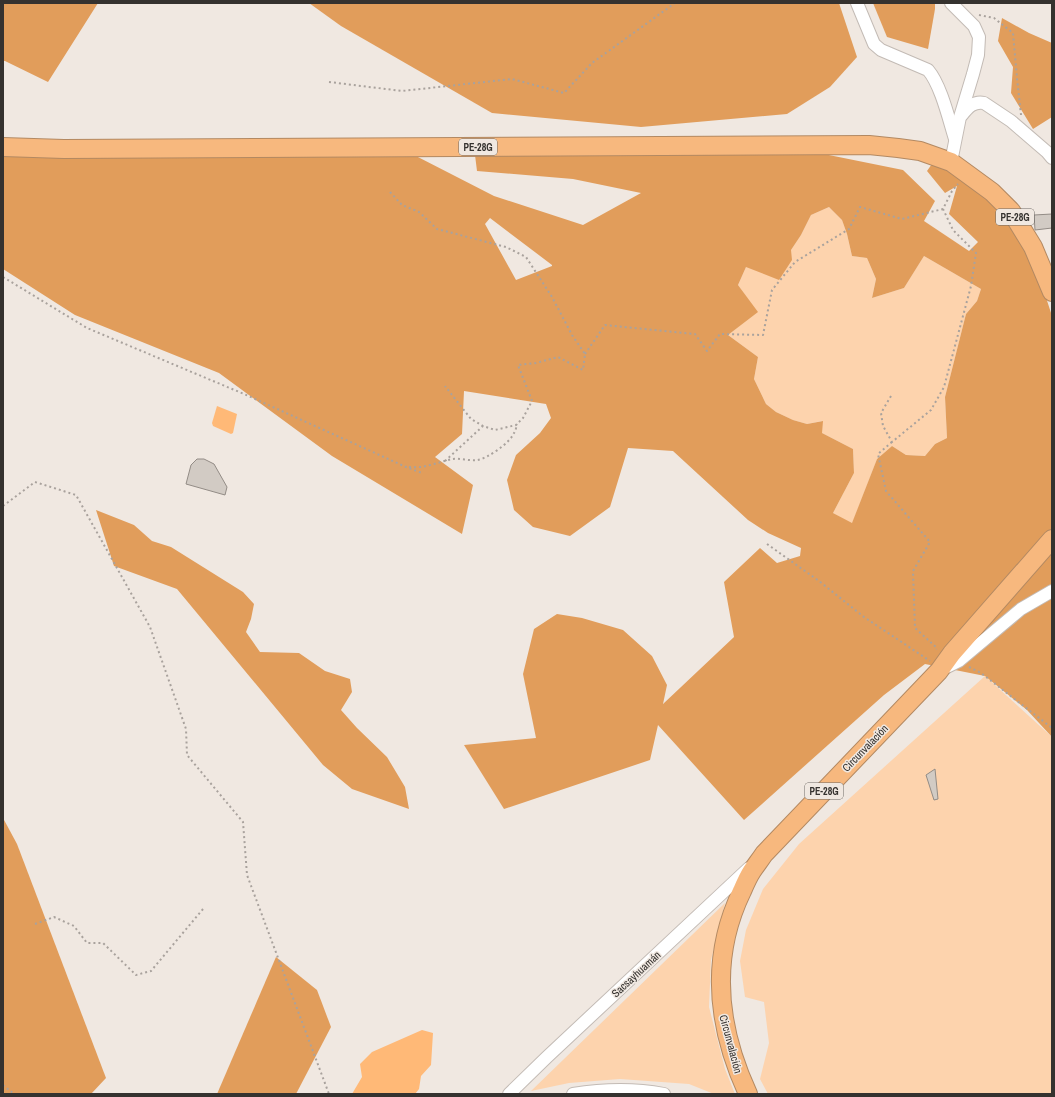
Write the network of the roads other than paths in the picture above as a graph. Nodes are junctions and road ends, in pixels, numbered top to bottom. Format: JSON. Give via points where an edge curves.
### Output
{"nodes":[{"id":1,"x":857,"y":3,"type":"edge"},
{"id":2,"x":951,"y":3,"type":"edge"},
{"id":3,"x":960,"y":117,"type":"junction"},
{"id":4,"x":955,"y":139,"type":"junction"},
{"id":5,"x":3,"y":148,"type":"edge"},
{"id":6,"x":1052,"y":158,"type":"edge"},
{"id":7,"x":951,"y":162,"type":"junction"},
{"id":8,"x":1052,"y":292,"type":"edge"},
{"id":9,"x":1052,"y":539,"type":"edge"},
{"id":10,"x":1052,"y":591,"type":"edge"},
{"id":11,"x":939,"y":671,"type":"junction"},
{"id":12,"x":764,"y":854,"type":"junction"},
{"id":13,"x":587,"y":1093,"type":"edge"},
{"id":14,"x":509,"y":1094,"type":"edge"},
{"id":15,"x":573,"y":1094,"type":"edge"},
{"id":16,"x":664,"y":1094,"type":"edge"},
{"id":17,"x":748,"y":1094,"type":"edge"}],
"edges":[{"from":1,"to":4,"type":"street","via":[[874,44],[881,50],[928,70],[933,75]]},
{"from":2,"to":3,"type":"street","via":[[974,26],[978,37],[974,74]]},
{"from":3,"to":4,"type":"street"},
{"from":3,"to":6,"type":"street","via":[[967,107],[975,103],[984,103],[1011,121]]},
{"from":4,"to":7,"type":"street"},
{"from":5,"to":7,"type":"highway","number":"PE-28G","via":[[869,145],[920,151]]},
{"from":7,"to":8,"type":"highway","number":"PE-28G","via":[[992,192],[1011,210],[1033,247]]},
{"from":9,"to":11,"type":"highway","name":"Circunvalación","number":"PE-28G"},
{"from":10,"to":11,"type":"street","via":[[1021,609],[959,661]]},
{"from":11,"to":12,"type":"highway","name":"Circunvalación","number":"PE-28G"},
{"from":12,"to":14,"type":"street","name":"Sacsayhuamán"},
{"from":12,"to":17,"type":"highway","name":"Circunvalación","number":"PE-28G","via":[[735,906],[728,925],[721,964],[721,1004],[725,1026],[732,1054]]},
{"from":13,"to":15,"type":"street"},
{"from":13,"to":16,"type":"street","via":[[614,1089]]}]}
